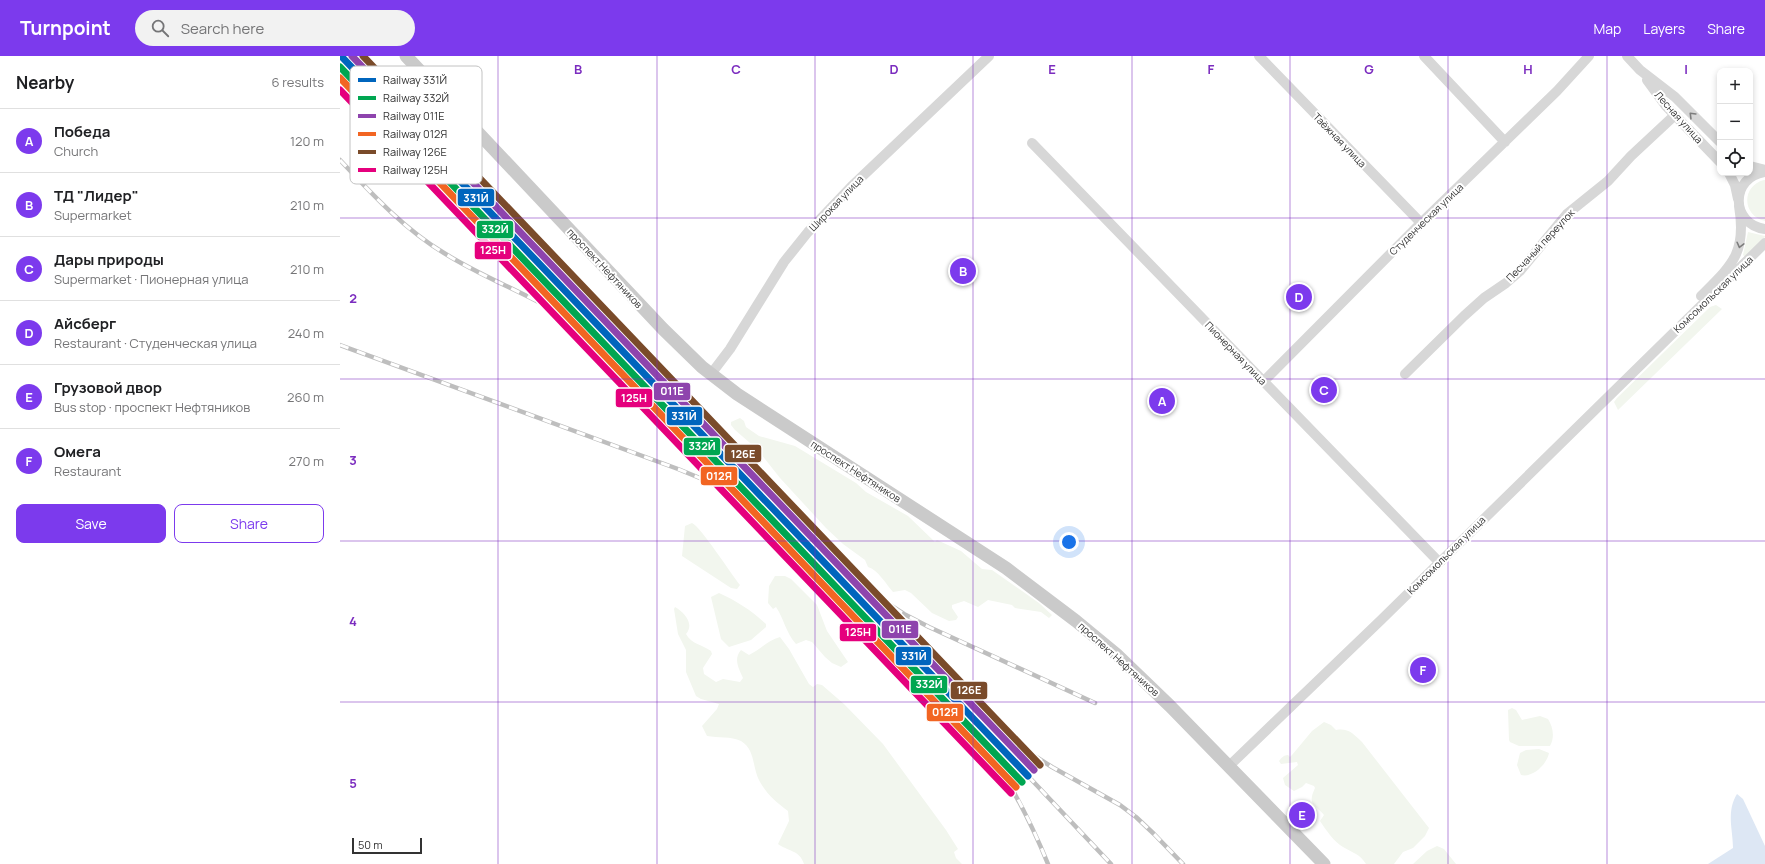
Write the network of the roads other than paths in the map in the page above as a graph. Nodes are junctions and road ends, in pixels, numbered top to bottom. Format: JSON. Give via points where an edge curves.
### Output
{"nodes":[{"id":1,"x":406,"y":56,"type":"edge"},
{"id":2,"x":989,"y":56,"type":"edge"},
{"id":3,"x":1260,"y":56,"type":"edge"},
{"id":4,"x":1424,"y":56,"type":"edge"},
{"id":5,"x":1589,"y":56,"type":"edge"},
{"id":6,"x":1627,"y":56,"type":"edge"},
{"id":7,"x":415,"y":66,"type":"edge"},
{"id":8,"x":1640,"y":70,"type":"junction"},
{"id":9,"x":1675,"y":115,"type":"junction"},
{"id":10,"x":482,"y":137,"type":"edge"},
{"id":11,"x":1718,"y":140,"type":"edge"},
{"id":12,"x":1505,"y":142,"type":"junction"},
{"id":13,"x":1032,"y":143,"type":"dead end"},
{"id":14,"x":1717,"y":159,"type":"edge"},
{"id":15,"x":1753,"y":167,"type":"edge"},
{"id":16,"x":1765,"y":171,"type":"edge"},
{"id":17,"x":1730,"y":176,"type":"edge"},
{"id":18,"x":1739,"y":205,"type":"junction"},
{"id":19,"x":1421,"y":223,"type":"junction"},
{"id":20,"x":1765,"y":229,"type":"edge"},
{"id":21,"x":1765,"y":243,"type":"edge"},
{"id":22,"x":1662,"y":344,"type":"junction"},
{"id":23,"x":710,"y":374,"type":"junction"},
{"id":24,"x":1404,"y":374,"type":"dead end"},
{"id":25,"x":1264,"y":381,"type":"junction"},
{"id":26,"x":1439,"y":562,"type":"junction"},
{"id":27,"x":1228,"y":766,"type":"junction"},
{"id":28,"x":1324,"y":864,"type":"edge"}],
"edges":[{"from":1,"to":7,"type":"main road","name":"проспект Нефтяников"},
{"from":2,"to":23,"type":"street","name":"Широкая улица","via":[[851,187],[808,232],[784,262],[730,349]]},
{"from":3,"to":19,"type":"street","name":"Таёжная улица"},
{"from":4,"to":12,"type":"street"},
{"from":5,"to":12,"type":"street","name":"Студенческая улица"},
{"from":6,"to":8,"type":"street","name":"Лесная улица"},
{"from":8,"to":9,"type":"street","name":"Лесная улица"},
{"from":11,"to":8,"type":"street","name":"Лесная улица","one_way":true,"via":[[1675,97]]},
{"from":9,"to":14,"type":"street","name":"Лесная улица"},
{"from":9,"to":24,"type":"street","name":"Песчаный переулок","via":[[1604,185],[1567,214],[1520,271],[1484,298]]},
{"from":10,"to":23,"type":"main road","name":"проспект Нефтяников","via":[[663,329]]},
{"from":12,"to":19,"type":"street","name":"Студенческая улица"},
{"from":13,"to":25,"type":"street","name":"Пионерная улица"},
{"from":15,"to":16,"type":"street"},
{"from":16,"to":18,"type":"street","via":[[1753,175],[1745,183],[1739,195]]},
{"from":17,"to":18,"type":"street"},
{"from":18,"to":20,"type":"street","via":[[1748,221]]},
{"from":18,"to":22,"type":"street","name":"Комсомольская улица","one_way":true,"via":[[1742,232],[1735,258],[1721,277],[1685,312]]},
{"from":19,"to":25,"type":"street","name":"Студенческая улица"},
{"from":21,"to":22,"type":"street","name":"Комсомольская улица"},
{"from":22,"to":26,"type":"street","name":"Комсомольская улица"},
{"from":23,"to":27,"type":"main road","name":"проспект Нефтяников","via":[[751,404],[989,557],[1053,602],[1132,669]]},
{"from":25,"to":26,"type":"street","name":"Пионерная улица"},
{"from":26,"to":27,"type":"street","name":"Комсомольская улица"},
{"from":27,"to":28,"type":"main road","name":"проспект Нефтяников"}]}
